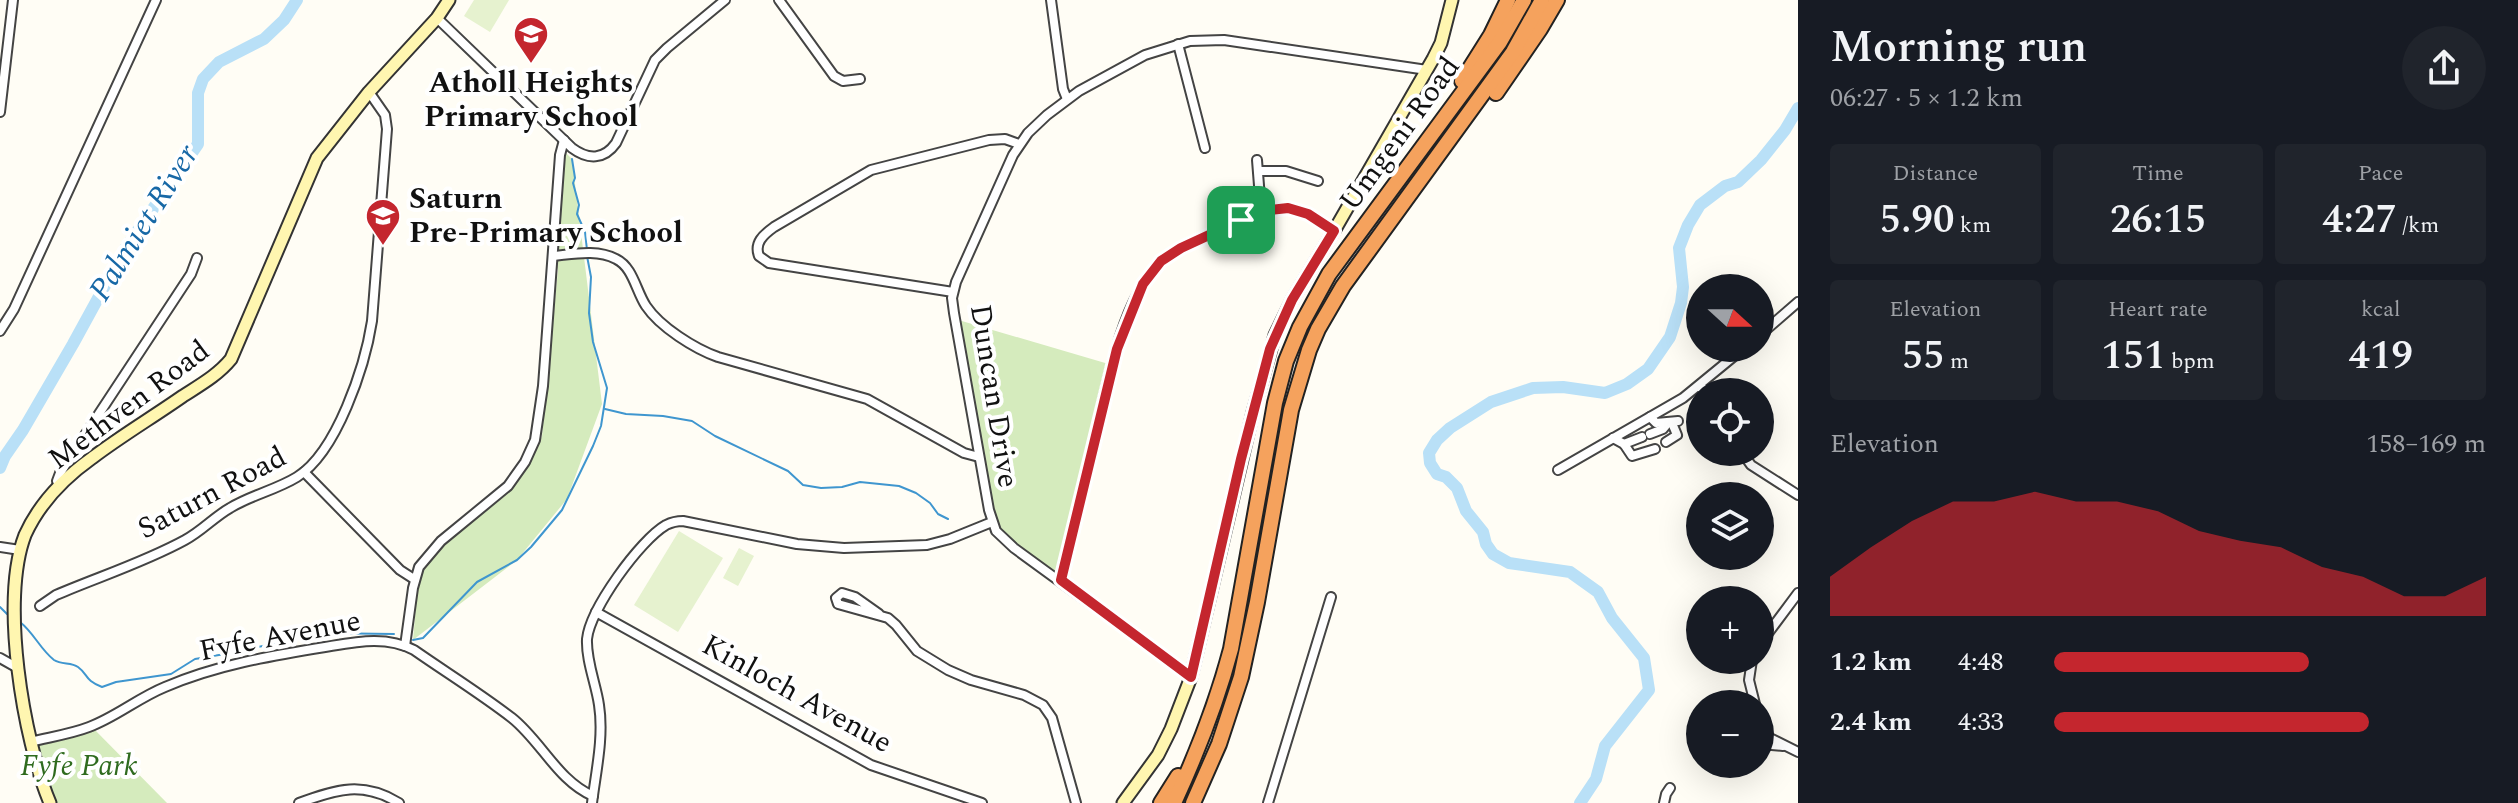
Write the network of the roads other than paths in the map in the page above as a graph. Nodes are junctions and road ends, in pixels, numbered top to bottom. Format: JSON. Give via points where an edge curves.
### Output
{"nodes":[{"id":1,"x":13,"y":0,"type":"edge"},
{"id":2,"x":156,"y":0,"type":"edge"},
{"id":3,"x":449,"y":0,"type":"edge"},
{"id":4,"x":725,"y":0,"type":"edge"},
{"id":5,"x":779,"y":0,"type":"edge"},
{"id":6,"x":1051,"y":0,"type":"edge"},
{"id":7,"x":1452,"y":0,"type":"edge"},
{"id":8,"x":1508,"y":0,"type":"edge"},
{"id":9,"x":1524,"y":0,"type":"edge"},
{"id":10,"x":1542,"y":0,"type":"edge"},
{"id":11,"x":1557,"y":0,"type":"edge"},
{"id":12,"x":437,"y":18,"type":"junction"},
{"id":13,"x":1178,"y":44,"type":"junction"},
{"id":14,"x":1427,"y":70,"type":"junction"},
{"id":15,"x":860,"y":79,"type":"dead end"},
{"id":16,"x":369,"y":92,"type":"junction"},
{"id":17,"x":1067,"y":99,"type":"junction"},
{"id":18,"x":0,"y":112,"type":"edge"},
{"id":19,"x":564,"y":140,"type":"junction"},
{"id":20,"x":1019,"y":144,"type":"junction"},
{"id":21,"x":1205,"y":148,"type":"dead end"},
{"id":22,"x":1257,"y":160,"type":"dead end"},
{"id":23,"x":1258,"y":171,"type":"junction"},
{"id":24,"x":1428,"y":171,"type":"junction"},
{"id":25,"x":1318,"y":181,"type":"dead end"},
{"id":26,"x":1379,"y":209,"type":"junction"},
{"id":27,"x":1261,"y":211,"type":"junction"},
{"id":28,"x":1334,"y":231,"type":"junction"},
{"id":29,"x":553,"y":256,"type":"junction"},
{"id":30,"x":197,"y":258,"type":"dead end"},
{"id":31,"x":953,"y":292,"type":"junction"},
{"id":32,"x":1798,"y":302,"type":"edge"},
{"id":33,"x":1774,"y":323,"type":"edge"},
{"id":34,"x":0,"y":331,"type":"edge"},
{"id":35,"x":1728,"y":362,"type":"edge"},
{"id":36,"x":1709,"y":378,"type":"edge"},
{"id":37,"x":1686,"y":395,"type":"edge"},
{"id":38,"x":1650,"y":417,"type":"junction"},
{"id":39,"x":1672,"y":422,"type":"junction"},
{"id":40,"x":1613,"y":438,"type":"junction"},
{"id":41,"x":1666,"y":442,"type":"dead end"},
{"id":42,"x":1624,"y":444,"type":"junction"},
{"id":43,"x":1655,"y":449,"type":"dead end"},
{"id":44,"x":979,"y":457,"type":"junction"},
{"id":45,"x":1753,"y":466,"type":"edge"},
{"id":46,"x":1558,"y":470,"type":"dead end"},
{"id":47,"x":304,"y":472,"type":"junction"},
{"id":48,"x":59,"y":485,"type":"junction"},
{"id":49,"x":1798,"y":495,"type":"edge"},
{"id":50,"x":992,"y":522,"type":"junction"},
{"id":51,"x":0,"y":547,"type":"edge"},
{"id":52,"x":20,"y":550,"type":"junction"},
{"id":53,"x":414,"y":579,"type":"junction"},
{"id":54,"x":1061,"y":580,"type":"junction"},
{"id":55,"x":1798,"y":593,"type":"edge"},
{"id":56,"x":1331,"y":597,"type":"dead end"},
{"id":57,"x":840,"y":605,"type":"dead end"},
{"id":58,"x":40,"y":606,"type":"dead end"},
{"id":59,"x":596,"y":612,"type":"junction"},
{"id":60,"x":1774,"y":625,"type":"edge"},
{"id":61,"x":405,"y":646,"type":"junction"},
{"id":62,"x":0,"y":658,"type":"edge"},
{"id":63,"x":16,"y":667,"type":"junction"},
{"id":64,"x":1191,"y":677,"type":"junction"},
{"id":65,"x":1202,"y":739,"type":"junction"},
{"id":66,"x":1774,"y":740,"type":"edge"},
{"id":67,"x":30,"y":742,"type":"junction"},
{"id":68,"x":1774,"y":745,"type":"edge"},
{"id":69,"x":1784,"y":746,"type":"junction"},
{"id":70,"x":1798,"y":752,"type":"edge"},
{"id":71,"x":1670,"y":788,"type":"dead end"},
{"id":72,"x":593,"y":799,"type":"edge"},
{"id":73,"x":50,"y":803,"type":"edge"},
{"id":74,"x":299,"y":803,"type":"edge"},
{"id":75,"x":399,"y":803,"type":"edge"},
{"id":76,"x":982,"y":803,"type":"edge"},
{"id":77,"x":1076,"y":803,"type":"edge"},
{"id":78,"x":1123,"y":803,"type":"edge"},
{"id":79,"x":1161,"y":803,"type":"edge"},
{"id":80,"x":1174,"y":803,"type":"edge"},
{"id":81,"x":1193,"y":803,"type":"edge"},
{"id":82,"x":1268,"y":803,"type":"edge"},
{"id":83,"x":1664,"y":803,"type":"edge"}],
"edges":[{"from":1,"to":18,"type":"street"},
{"from":2,"to":34,"type":"street"},
{"from":3,"to":12,"type":"street","name":"Methven Road"},
{"from":4,"to":19,"type":"street","via":[[655,60],[608,153],[584,155]]},
{"from":5,"to":15,"type":"street","via":[[837,79]]},
{"from":6,"to":17,"type":"street"},
{"from":7,"to":14,"type":"street","via":[[1441,43]]},
{"from":8,"to":26,"type":"highway"},
{"from":9,"to":26,"type":"highway","name":"Umgeni Road","via":[[1500,42]]},
{"from":10,"to":24,"type":"highway","name":"Umgeni Road","via":[[1513,52]]},
{"from":11,"to":24,"type":"highway","via":[[1514,68]]},
{"from":12,"to":16,"type":"street","name":"Methven Road"},
{"from":12,"to":19,"type":"street"},
{"from":13,"to":14,"type":"street","name":"Duncan Drive","via":[[1233,40]]},
{"from":13,"to":17,"type":"street","name":"Duncan Drive","via":[[1145,55]]},
{"from":13,"to":21,"type":"street"},
{"from":14,"to":28,"type":"street"},
{"from":16,"to":47,"type":"street","name":"Saturn Road","via":[[382,109],[387,129],[370,332],[343,414],[323,451]]},
{"from":16,"to":48,"type":"street","name":"Methven Road","via":[[317,158],[231,359]]},
{"from":17,"to":20,"type":"street","name":"Duncan Drive"},
{"from":19,"to":29,"type":"street"},
{"from":20,"to":31,"type":"street","name":"Duncan Drive"},
{"from":20,"to":31,"type":"street","via":[[989,140],[871,170],[774,227],[758,243],[761,260],[775,265]]},
{"from":22,"to":23,"type":"street"},
{"from":23,"to":25,"type":"street","via":[[1286,171]]},
{"from":23,"to":27,"type":"street"},
{"from":24,"to":81,"type":"highway","name":"Umgeni Road","via":[[1343,286],[1309,350],[1291,410],[1241,677]]},
{"from":26,"to":65,"type":"highway","name":"Umgeni Road","via":[[1319,290],[1286,361],[1231,649]]},
{"from":27,"to":28,"type":"street","via":[[1295,209]]},
{"from":27,"to":54,"type":"street","via":[[1172,253],[1143,284],[1117,349]]},
{"from":28,"to":64,"type":"street","via":[[1292,300],[1270,349]]},
{"from":29,"to":44,"type":"street","via":[[599,253],[618,260],[650,312],[696,347],[859,396]]},
{"from":29,"to":53,"type":"street","via":[[540,418],[533,446],[508,486],[434,548]]},
{"from":30,"to":48,"type":"street","via":[[60,473]]},
{"from":31,"to":44,"type":"street","name":"Duncan Drive"},
{"from":32,"to":33,"type":"street"},
{"from":35,"to":36,"type":"street"},
{"from":37,"to":38,"type":"street"},
{"from":38,"to":39,"type":"street","via":[[1656,423]]},
{"from":38,"to":40,"type":"street"},
{"from":39,"to":41,"type":"street","via":[[1677,435]]},
{"from":39,"to":42,"type":"street"},
{"from":40,"to":42,"type":"street"},
{"from":40,"to":46,"type":"street"},
{"from":42,"to":43,"type":"street","via":[[1632,456]]},
{"from":44,"to":50,"type":"street","name":"Duncan Drive"},
{"from":45,"to":49,"type":"street"},
{"from":47,"to":53,"type":"street"},
{"from":47,"to":58,"type":"street","name":"Saturn Road","via":[[235,505],[181,542]]},
{"from":48,"to":52,"type":"street","name":"Methven Road","via":[[35,516]]},
{"from":50,"to":54,"type":"street","name":"Duncan Drive","via":[[1005,540]]},
{"from":50,"to":59,"type":"street","via":[[927,545],[844,548],[672,522],[646,542]]},
{"from":51,"to":52,"type":"street"},
{"from":52,"to":63,"type":"street","name":"Methven Road","via":[[14,595]]},
{"from":53,"to":61,"type":"street"},
{"from":54,"to":64,"type":"street","name":"Duncan Drive"},
{"from":55,"to":60,"type":"street"},
{"from":56,"to":82,"type":"street"},
{"from":57,"to":77,"type":"street","via":[[836,598],[847,593],[896,625],[934,663],[1043,705],[1052,718]]},
{"from":59,"to":72,"type":"street","via":[[587,643],[601,722]]},
{"from":59,"to":76,"type":"street","name":"Kinloch Avenue","via":[[871,765]]},
{"from":61,"to":67,"type":"street","name":"Fyfe Avenue","via":[[350,642],[219,668],[157,690],[91,727]]},
{"from":61,"to":72,"type":"street","name":"Fyfe Avenue","via":[[512,718]]},
{"from":62,"to":63,"type":"street"},
{"from":63,"to":67,"type":"street","name":"Methven Road"},
{"from":64,"to":78,"type":"street","via":[[1158,755]]},
{"from":65,"to":79,"type":"highway"},
{"from":65,"to":80,"type":"highway","name":"Umgeni Road"},
{"from":66,"to":69,"type":"street"},
{"from":67,"to":73,"type":"street","name":"Methven Road"},
{"from":68,"to":69,"type":"street"},
{"from":69,"to":70,"type":"street"},
{"from":71,"to":83,"type":"street"},
{"from":74,"to":75,"type":"street","via":[[346,789],[375,791]]}]}
